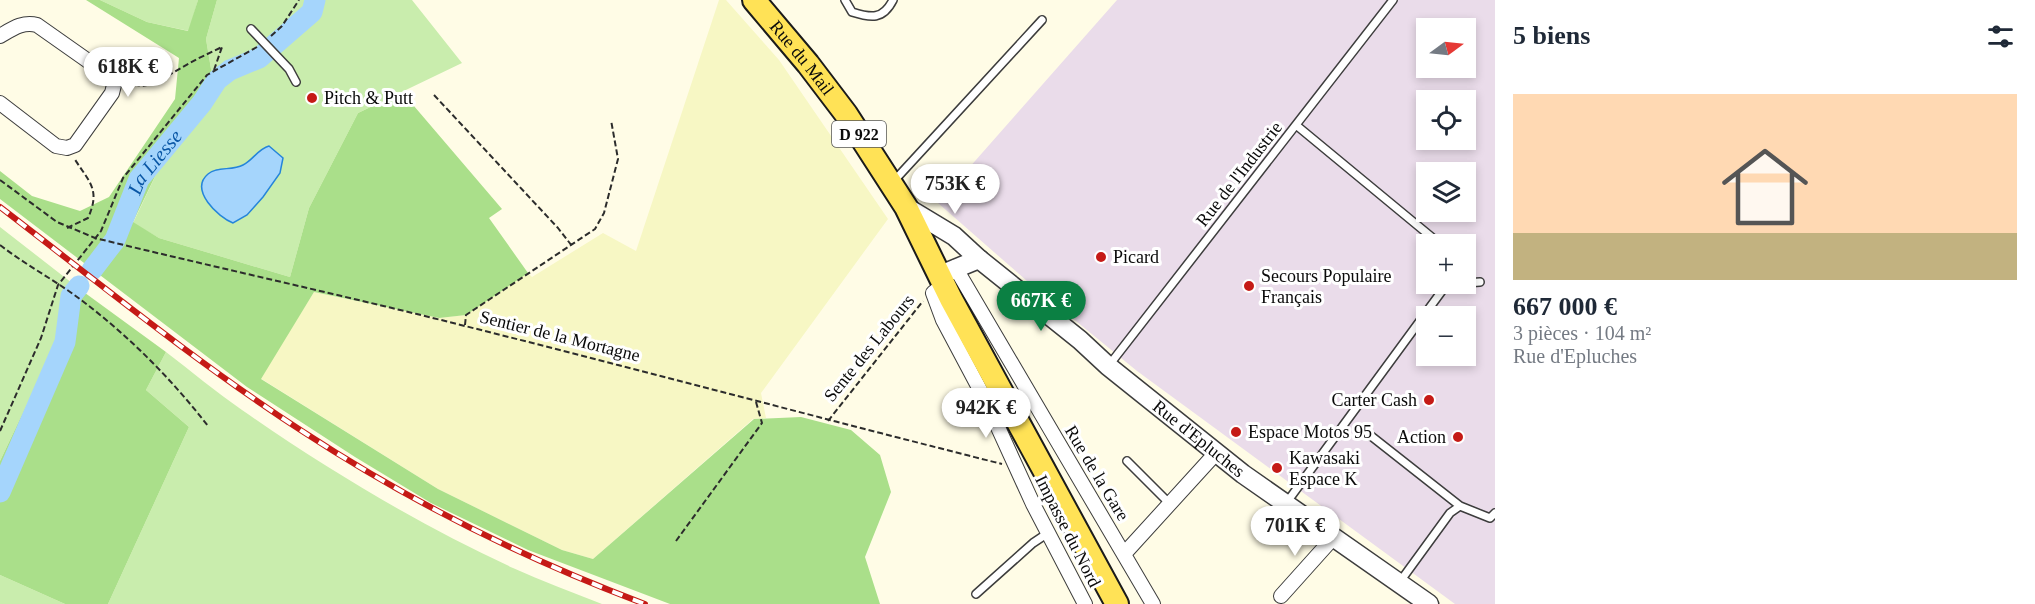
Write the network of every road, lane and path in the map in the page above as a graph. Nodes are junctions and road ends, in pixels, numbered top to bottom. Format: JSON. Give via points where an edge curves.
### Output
{"nodes":[{"id":1,"x":299,"y":0,"type":"edge"},
{"id":2,"x":754,"y":0,"type":"edge"},
{"id":3,"x":845,"y":0,"type":"edge"},
{"id":4,"x":893,"y":0,"type":"edge"},
{"id":5,"x":1393,"y":0,"type":"edge"},
{"id":6,"x":1042,"y":20,"type":"dead end"},
{"id":7,"x":251,"y":29,"type":"dead end"},
{"id":8,"x":0,"y":36,"type":"edge"},
{"id":9,"x":265,"y":44,"type":"junction"},
{"id":10,"x":214,"y":72,"type":"junction"},
{"id":11,"x":114,"y":82,"type":"junction"},
{"id":12,"x":296,"y":82,"type":"dead end"},
{"id":13,"x":434,"y":95,"type":"dead end"},
{"id":14,"x":0,"y":103,"type":"edge"},
{"id":15,"x":611,"y":120,"type":"dead end"},
{"id":16,"x":1296,"y":125,"type":"junction"},
{"id":17,"x":67,"y":148,"type":"junction"},
{"id":18,"x":0,"y":180,"type":"edge"},
{"id":19,"x":891,"y":184,"type":"junction"},
{"id":20,"x":906,"y":207,"type":"junction"},
{"id":21,"x":67,"y":228,"type":"junction"},
{"id":22,"x":1428,"y":234,"type":"edge"},
{"id":23,"x":95,"y":238,"type":"junction"},
{"id":24,"x":0,"y":244,"type":"edge"},
{"id":25,"x":572,"y":246,"type":"junction"},
{"id":26,"x":964,"y":246,"type":"junction"},
{"id":27,"x":927,"y":250,"type":"junction"},
{"id":28,"x":979,"y":259,"type":"junction"},
{"id":29,"x":943,"y":279,"type":"junction"},
{"id":30,"x":1476,"y":282,"type":"edge"},
{"id":31,"x":1480,"y":282,"type":"dead end"},
{"id":32,"x":58,"y":285,"type":"junction"},
{"id":33,"x":1440,"y":294,"type":"edge"},
{"id":34,"x":465,"y":326,"type":"junction"},
{"id":35,"x":1108,"y":366,"type":"junction"},
{"id":36,"x":756,"y":402,"type":"junction"},
{"id":37,"x":828,"y":421,"type":"junction"},
{"id":38,"x":208,"y":426,"type":"dead end"},
{"id":39,"x":0,"y":432,"type":"edge"},
{"id":40,"x":1366,"y":432,"type":"dead end"},
{"id":41,"x":1216,"y":453,"type":"junction"},
{"id":42,"x":1127,"y":461,"type":"dead end"},
{"id":43,"x":1016,"y":468,"type":"junction"},
{"id":44,"x":1170,"y":504,"type":"junction"},
{"id":45,"x":1285,"y":504,"type":"junction"},
{"id":46,"x":1460,"y":506,"type":"junction"},
{"id":47,"x":1493,"y":518,"type":"edge"},
{"id":48,"x":1048,"y":533,"type":"junction"},
{"id":49,"x":1333,"y":538,"type":"junction"},
{"id":50,"x":676,"y":541,"type":"dead end"},
{"id":51,"x":1124,"y":554,"type":"junction"},
{"id":52,"x":1399,"y":584,"type":"junction"},
{"id":53,"x":976,"y":594,"type":"dead end"},
{"id":54,"x":1281,"y":596,"type":"dead end"},
{"id":55,"x":1085,"y":604,"type":"edge"},
{"id":56,"x":1117,"y":604,"type":"edge"},
{"id":57,"x":1153,"y":604,"type":"edge"},
{"id":58,"x":1429,"y":604,"type":"edge"}],
"edges":[{"from":1,"to":9,"type":"path"},
{"from":2,"to":19,"type":"main road","name":"Rue du Mail","number":"D 922","via":[[840,105]]},
{"from":3,"to":4,"type":"lane","via":[[852,12],[877,16]]},
{"from":5,"to":16,"type":"lane","name":"Rue de l'Industrie"},
{"from":6,"to":19,"type":"lane"},
{"from":7,"to":9,"type":"lane"},
{"from":8,"to":11,"type":"street","via":[[30,23]]},
{"from":9,"to":10,"type":"path"},
{"from":9,"to":12,"type":"lane"},
{"from":10,"to":11,"type":"path","via":[[222,47],[153,84]]},
{"from":10,"to":23,"type":"path","via":[[207,75],[123,178]]},
{"from":11,"to":17,"type":"street","via":[[112,93],[75,145]]},
{"from":13,"to":25,"type":"path"},
{"from":14,"to":17,"type":"street","via":[[56,146]]},
{"from":15,"to":25,"type":"path","via":[[618,159],[604,213],[595,229]]},
{"from":16,"to":22,"type":"lane"},
{"from":16,"to":35,"type":"lane","name":"Rue de l'Industrie"},
{"from":17,"to":21,"type":"path","via":[[94,189],[88,218]]},
{"from":18,"to":21,"type":"path","name":"Sentier de la Mortagne"},
{"from":19,"to":20,"type":"main road","name":"Rue du Mail","number":"D 922"},
{"from":20,"to":26,"type":"street","name":"Rue d'Epluches"},
{"from":20,"to":27,"type":"main road","number":"D 922"},
{"from":21,"to":23,"type":"path","name":"Sentier de la Mortagne"},
{"from":23,"to":32,"type":"path"},
{"from":23,"to":34,"type":"path","name":"Sentier de la Mortagne"},
{"from":24,"to":32,"type":"path"},
{"from":25,"to":34,"type":"path","via":[[466,315]]},
{"from":26,"to":27,"type":"street","via":[[952,242]]},
{"from":26,"to":28,"type":"street","name":"Rue d'Epluches"},
{"from":27,"to":29,"type":"main road","number":"D 922"},
{"from":28,"to":29,"type":"street"},
{"from":28,"to":35,"type":"street","name":"Rue d'Epluches"},
{"from":29,"to":37,"type":"path","name":"Sente des Labours","via":[[918,304]]},
{"from":29,"to":43,"type":"street","name":"Impasse du Nord","via":[[943,320]]},
{"from":29,"to":51,"type":"street","name":"Rue de la Gare"},
{"from":29,"to":56,"type":"main road","number":"D 922"},
{"from":30,"to":31,"type":"lane"},
{"from":32,"to":38,"type":"path","via":[[161,371]]},
{"from":32,"to":39,"type":"path","via":[[41,338]]},
{"from":33,"to":45,"type":"lane"},
{"from":34,"to":36,"type":"path","name":"Sentier de la Mortagne"},
{"from":35,"to":41,"type":"street","name":"Rue d'Epluches"},
{"from":36,"to":37,"type":"path","name":"Sentier de la Mortagne"},
{"from":36,"to":50,"type":"path","via":[[762,423]]},
{"from":37,"to":43,"type":"path","name":"Sentier de la Mortagne"},
{"from":40,"to":46,"type":"lane"},
{"from":41,"to":44,"type":"street"},
{"from":41,"to":45,"type":"street","name":"Rue d'Epluches"},
{"from":42,"to":44,"type":"lane"},
{"from":43,"to":48,"type":"street","name":"Impasse du Nord"},
{"from":44,"to":51,"type":"street"},
{"from":45,"to":49,"type":"street","name":"Rue d'Epluches"},
{"from":46,"to":47,"type":"lane"},
{"from":46,"to":52,"type":"lane","via":[[1450,513]]},
{"from":48,"to":53,"type":"lane"},
{"from":48,"to":55,"type":"street","name":"Impasse du Nord"},
{"from":49,"to":52,"type":"street","name":"Rue d'Epluches"},
{"from":49,"to":54,"type":"street"},
{"from":51,"to":57,"type":"street","name":"Rue de la Gare"},
{"from":52,"to":58,"type":"street","name":"Rue d'Epluches"}]}
